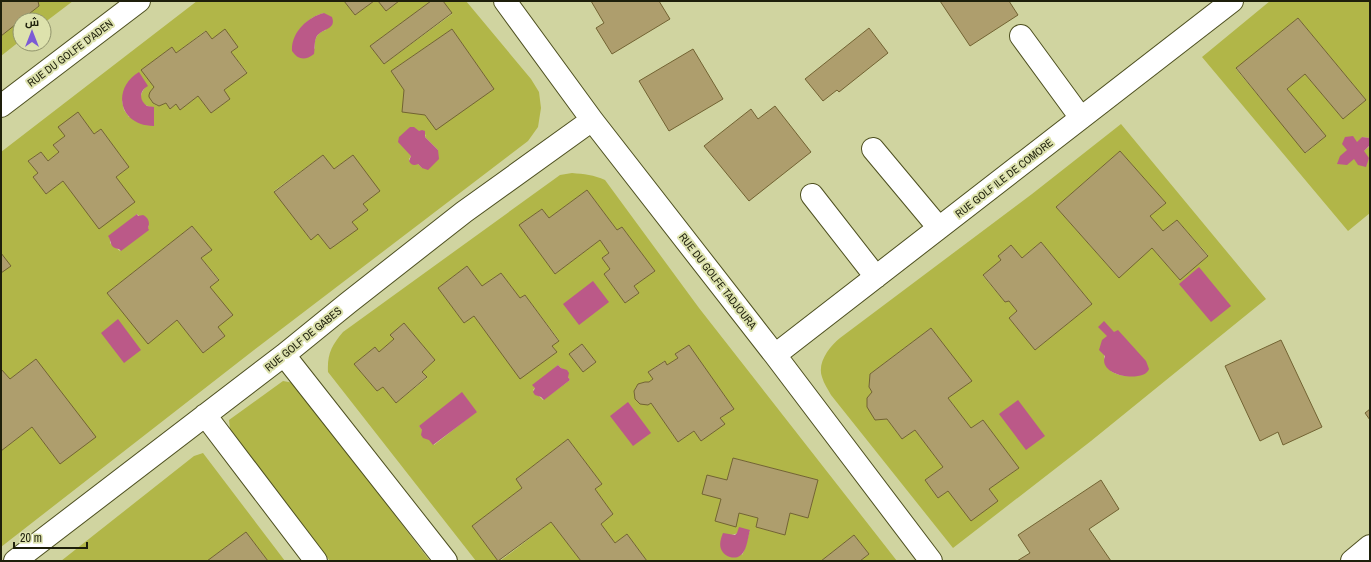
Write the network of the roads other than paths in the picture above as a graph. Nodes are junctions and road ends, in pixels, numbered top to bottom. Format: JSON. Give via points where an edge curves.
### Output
{"nodes":[{"id":1,"x":139,"y":1,"type":"edge"},
{"id":2,"x":505,"y":1,"type":"edge"},
{"id":3,"x":1232,"y":1,"type":"edge"},
{"id":4,"x":1021,"y":36,"type":"dead end"},
{"id":5,"x":1,"y":106,"type":"edge"},
{"id":6,"x":1081,"y":118,"type":"junction"},
{"id":7,"x":592,"y":120,"type":"junction"},
{"id":8,"x":873,"y":149,"type":"dead end"},
{"id":9,"x":812,"y":195,"type":"dead end"},
{"id":10,"x":939,"y":228,"type":"junction"},
{"id":11,"x":876,"y":277,"type":"junction"},
{"id":12,"x":284,"y":355,"type":"junction"},
{"id":13,"x":776,"y":355,"type":"junction"},
{"id":14,"x":204,"y":415,"type":"junction"},
{"id":15,"x":1370,"y":546,"type":"edge"},
{"id":16,"x":15,"y":561,"type":"edge"},
{"id":17,"x":316,"y":561,"type":"edge"},
{"id":18,"x":446,"y":561,"type":"edge"},
{"id":19,"x":931,"y":561,"type":"edge"},
{"id":20,"x":1352,"y":561,"type":"edge"}],
"edges":[{"from":1,"to":5,"type":"street","name":"RUE DU GOLFE D'ADEN"},
{"from":2,"to":7,"type":"street","name":"RUE DU GOLFE TADJOURA"},
{"from":3,"to":6,"type":"street","name":"RUE GOLF ILE DE COMORE"},
{"from":4,"to":6,"type":"street"},
{"from":6,"to":10,"type":"street","name":"RUE GOLF ILE DE COMORE"},
{"from":7,"to":12,"type":"street","name":"RUE GOLF DE GABES","via":[[464,212]]},
{"from":7,"to":13,"type":"street","name":"RUE DU GOLFE TADJOURA"},
{"from":8,"to":10,"type":"street"},
{"from":9,"to":11,"type":"street"},
{"from":10,"to":11,"type":"street","name":"RUE GOLF ILE DE COMORE"},
{"from":11,"to":13,"type":"street","name":"RUE GOLF ILE DE COMORE"},
{"from":12,"to":14,"type":"street","name":"RUE GOLF DE GABES"},
{"from":12,"to":18,"type":"street"},
{"from":13,"to":19,"type":"street","name":"RUE DU GOLFE TADJOURA"},
{"from":14,"to":16,"type":"street","name":"RUE GOLF DE GABES"},
{"from":14,"to":17,"type":"street"},
{"from":15,"to":20,"type":"street"}]}
